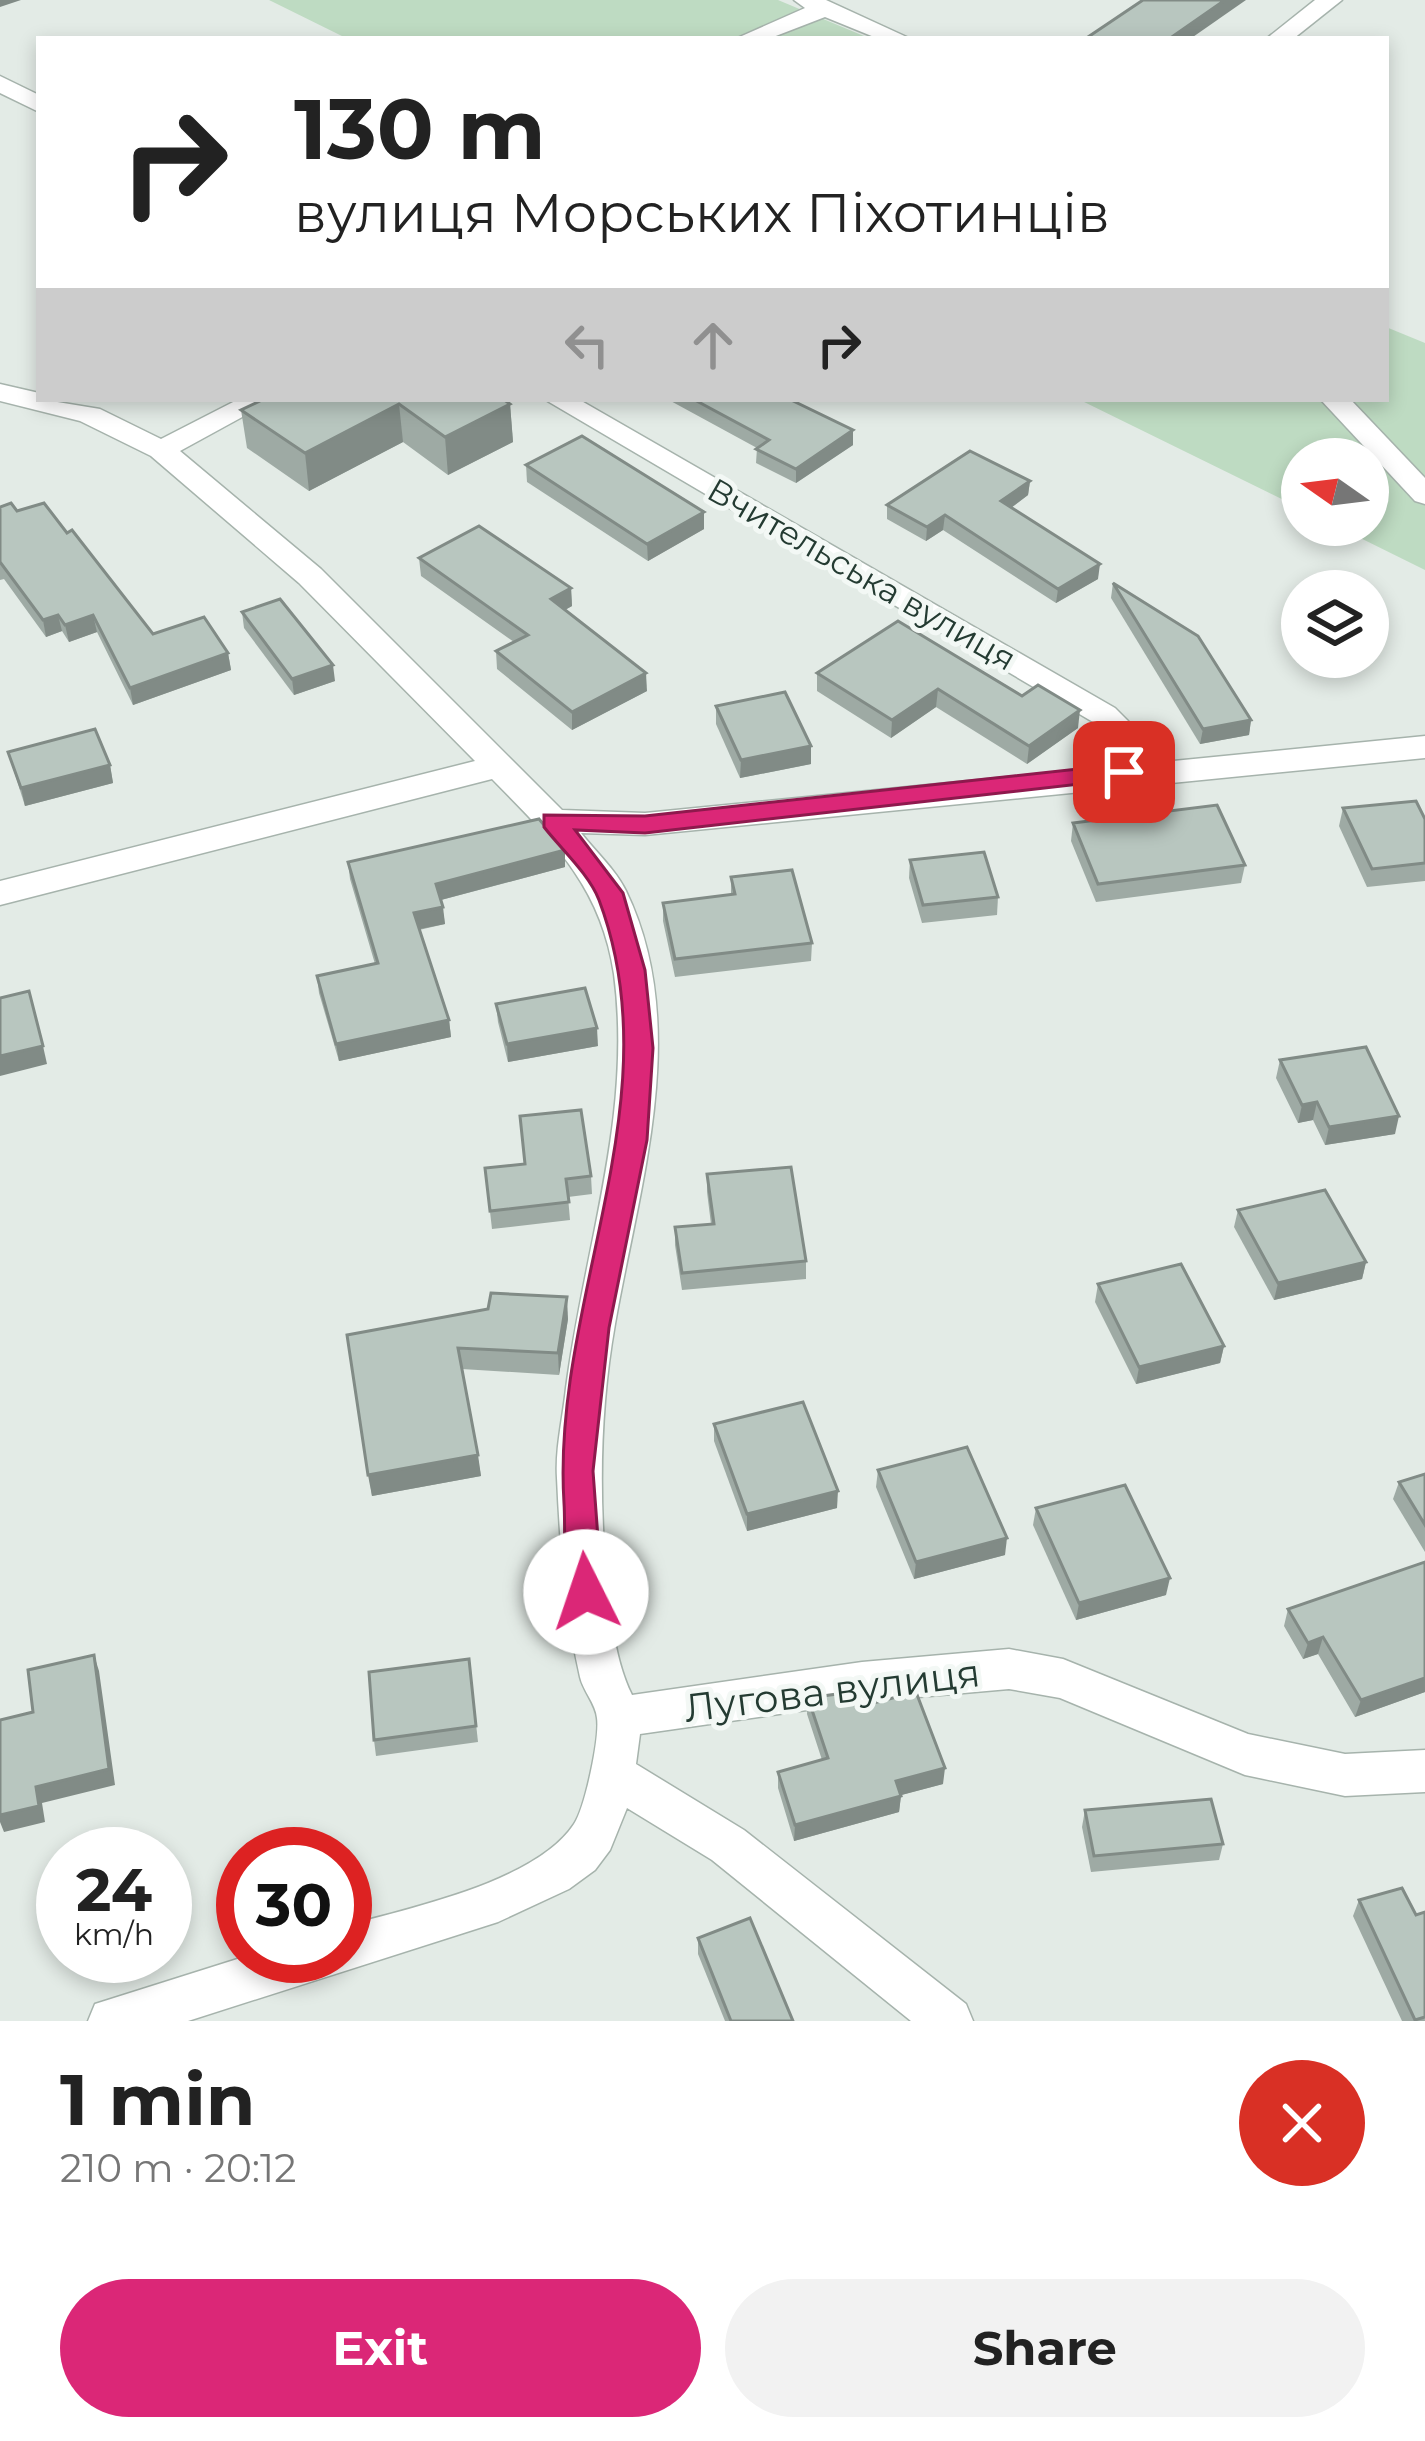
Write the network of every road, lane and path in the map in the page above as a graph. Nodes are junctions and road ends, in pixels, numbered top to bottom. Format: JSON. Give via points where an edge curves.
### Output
{"nodes":[{"id":1,"x":1330,"y":0,"type":"edge"},
{"id":2,"x":814,"y":5,"type":"edge"},
{"id":3,"x":753,"y":36,"type":"edge"},
{"id":4,"x":892,"y":36,"type":"edge"},
{"id":5,"x":1282,"y":36,"type":"edge"},
{"id":6,"x":0,"y":83,"type":"edge"},
{"id":7,"x":36,"y":103,"type":"edge"},
{"id":8,"x":0,"y":392,"type":"edge"},
{"id":9,"x":36,"y":400,"type":"edge"},
{"id":10,"x":44,"y":402,"type":"edge"},
{"id":11,"x":255,"y":402,"type":"edge"},
{"id":12,"x":563,"y":402,"type":"edge"},
{"id":13,"x":1337,"y":402,"type":"edge"},
{"id":14,"x":160,"y":450,"type":"junction"},
{"id":15,"x":1425,"y":496,"type":"edge"},
{"id":16,"x":1425,"y":747,"type":"edge"},
{"id":17,"x":495,"y":767,"type":"junction"},
{"id":18,"x":1124,"y":772,"type":"junction"},
{"id":19,"x":554,"y":821,"type":"junction"},
{"id":20,"x":0,"y":893,"type":"edge"},
{"id":21,"x":620,"y":1717,"type":"junction"},
{"id":22,"x":1425,"y":1771,"type":"edge"},
{"id":23,"x":610,"y":1773,"type":"junction"},
{"id":24,"x":372,"y":1941,"type":"edge"},
{"id":25,"x":235,"y":1983,"type":"edge"},
{"id":26,"x":112,"y":2021,"type":"edge"},
{"id":27,"x":950,"y":2021,"type":"edge"}],
"edges":[{"from":1,"to":5,"type":"street"},
{"from":2,"to":3,"type":"street"},
{"from":2,"to":4,"type":"street"},
{"from":6,"to":7,"type":"street"},
{"from":8,"to":9,"type":"street"},
{"from":10,"to":14,"type":"street"},
{"from":11,"to":14,"type":"street"},
{"from":12,"to":18,"type":"street","name":"Вчительська вулиця","via":[[1105,715],[1132,741]]},
{"from":13,"to":15,"type":"street"},
{"from":14,"to":17,"type":"street","via":[[310,576]]},
{"from":16,"to":18,"type":"street"},
{"from":17,"to":19,"type":"street"},
{"from":17,"to":20,"type":"street"},
{"from":18,"to":19,"type":"street","via":[[645,824]]},
{"from":19,"to":21,"type":"street","via":[[610,893],[631,970],[639,1048],[633,1140],[593,1328],[578,1471],[586,1592],[603,1684]]},
{"from":21,"to":22,"type":"street","name":"Лугова вулиця","via":[[1009,1670],[1063,1679],[1245,1754],[1346,1774]]},
{"from":21,"to":23,"type":"street"},
{"from":23,"to":24,"type":"street","via":[[594,1838],[546,1876]]},
{"from":23,"to":27,"type":"street","via":[[728,1845]]},
{"from":25,"to":26,"type":"street"}]}
